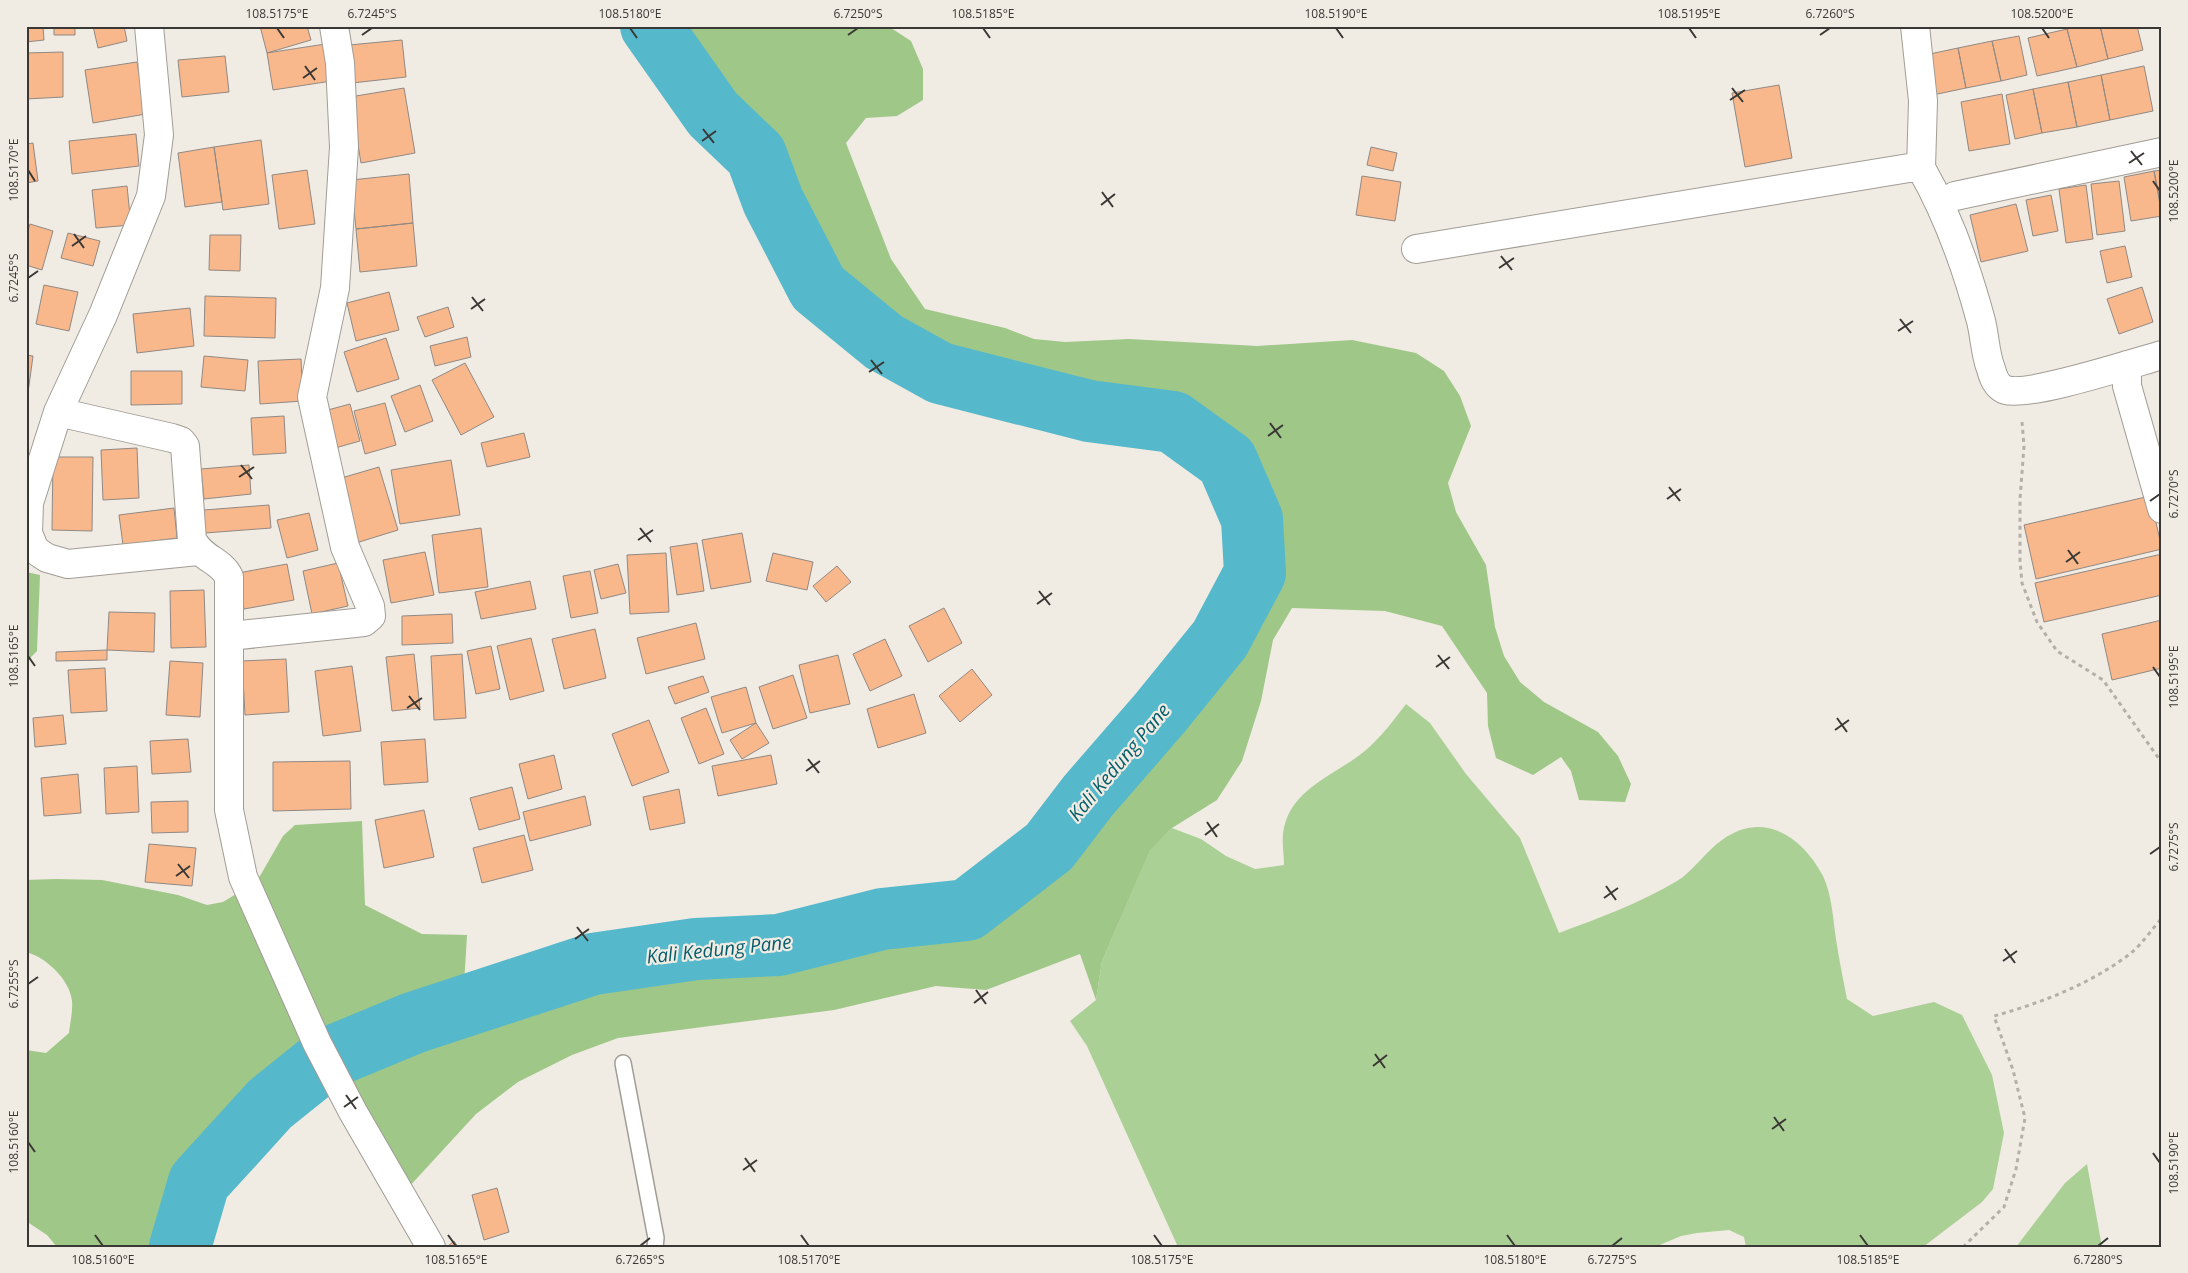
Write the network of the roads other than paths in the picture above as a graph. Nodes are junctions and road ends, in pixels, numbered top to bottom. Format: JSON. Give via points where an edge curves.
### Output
{"nodes":[{"id":1,"x":149,"y":26,"type":"edge"},
{"id":2,"x":334,"y":26,"type":"edge"},
{"id":3,"x":1915,"y":26,"type":"edge"},
{"id":4,"x":2162,"y":152,"type":"edge"},
{"id":5,"x":1921,"y":168,"type":"junction"},
{"id":6,"x":1955,"y":196,"type":"dead end"},
{"id":7,"x":1416,"y":249,"type":"dead end"},
{"id":8,"x":2162,"y":355,"type":"edge"},
{"id":9,"x":2127,"y":365,"type":"junction"},
{"id":10,"x":58,"y":412,"type":"junction"},
{"id":11,"x":2162,"y":509,"type":"edge"},
{"id":12,"x":198,"y":551,"type":"junction"},
{"id":13,"x":230,"y":636,"type":"junction"},
{"id":14,"x":623,"y":1062,"type":"dead end"},
{"id":15,"x":431,"y":1247,"type":"edge"},
{"id":16,"x":655,"y":1247,"type":"edge"}],
"edges":[{"from":1,"to":10,"type":"street","via":[[159,134],[151,196],[103,316]]},
{"from":2,"to":13,"type":"street","via":[[340,63],[344,147],[335,288],[312,397],[345,547],[370,606],[370,616],[364,622]]},
{"from":3,"to":5,"type":"street","via":[[1923,101]]},
{"from":4,"to":6,"type":"street"},
{"from":5,"to":7,"type":"street"},
{"from":5,"to":9,"type":"street","via":[[1960,256],[1996,381],[2006,390],[2027,390]]},
{"from":8,"to":9,"type":"street"},
{"from":9,"to":11,"type":"street","via":[[2127,386]]},
{"from":10,"to":12,"type":"street","via":[[181,441],[185,446],[190,529]]},
{"from":10,"to":12,"type":"street","via":[[30,502],[28,533],[35,550],[47,558],[68,564]]},
{"from":12,"to":13,"type":"street","via":[[226,569],[229,577]]},
{"from":13,"to":15,"type":"street","via":[[230,810],[242,877],[317,1043]]},
{"from":14,"to":16,"type":"lane","via":[[656,1238]]}]}
